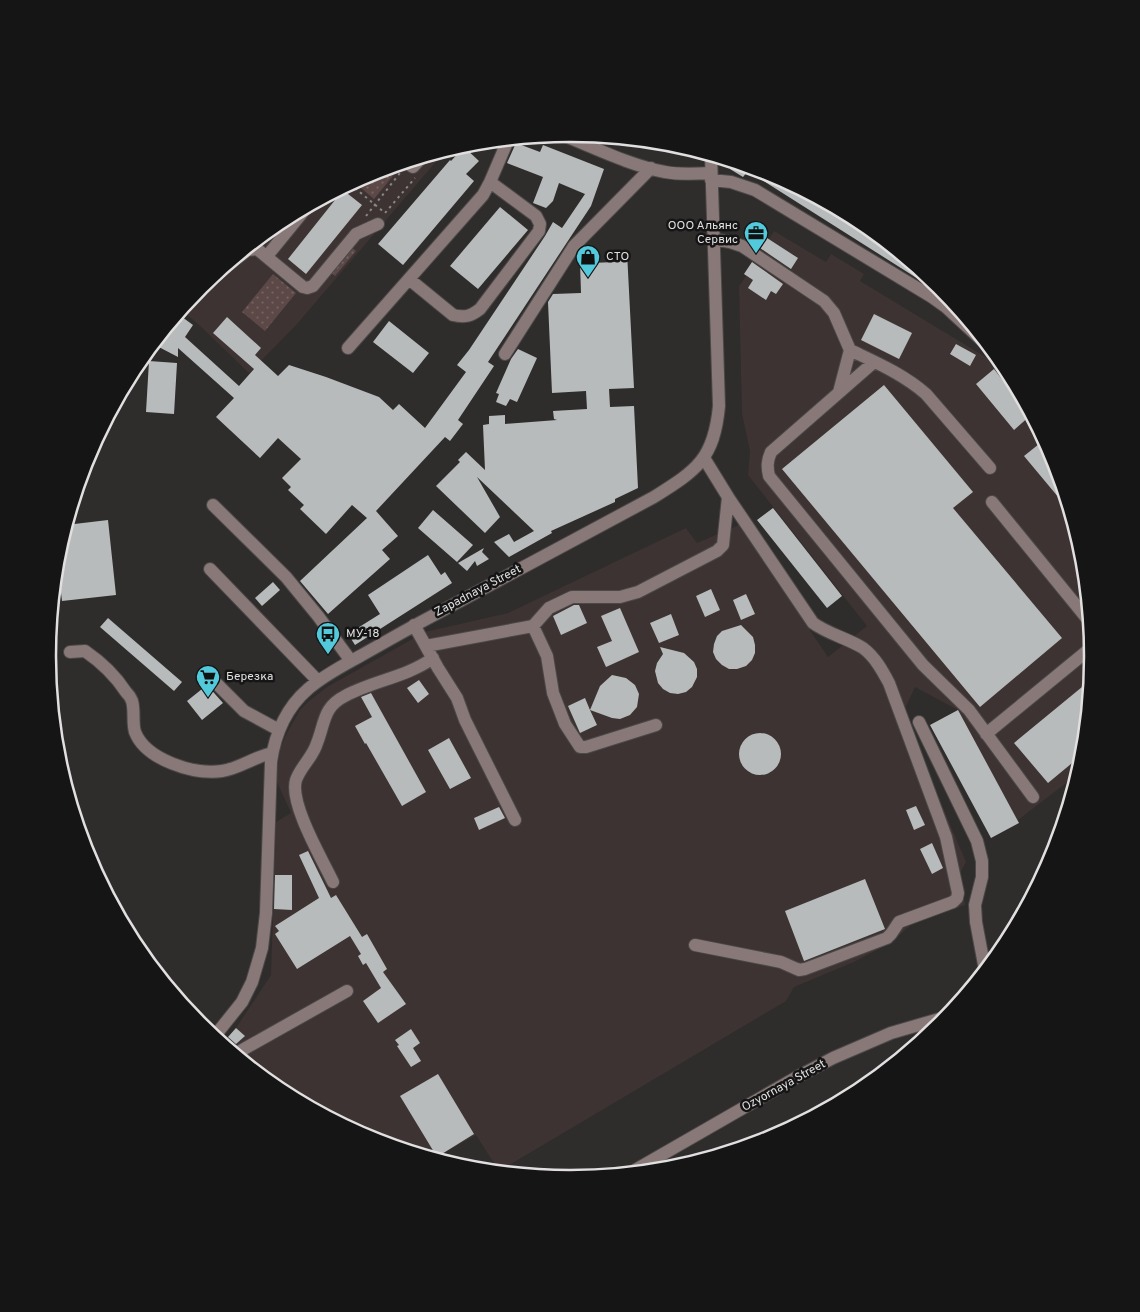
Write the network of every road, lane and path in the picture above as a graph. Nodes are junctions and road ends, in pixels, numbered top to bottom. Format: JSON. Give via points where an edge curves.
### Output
{"nodes":[{"id":1,"x":582,"y":142,"type":"edge"},
{"id":2,"x":505,"y":147,"type":"edge"},
{"id":3,"x":711,"y":162,"type":"edge"},
{"id":4,"x":415,"y":167,"type":"edge"},
{"id":5,"x":651,"y":168,"type":"junction"},
{"id":6,"x":406,"y":170,"type":"edge"},
{"id":7,"x":711,"y":176,"type":"junction"},
{"id":8,"x":490,"y":182,"type":"junction"},
{"id":9,"x":356,"y":189,"type":"edge"},
{"id":10,"x":375,"y":204,"type":"junction"},
{"id":11,"x":364,"y":218,"type":"dead end"},
{"id":12,"x":294,"y":224,"type":"edge"},
{"id":13,"x":378,"y":224,"type":"dead end"},
{"id":14,"x":713,"y":239,"type":"junction"},
{"id":15,"x":256,"y":249,"type":"edge"},
{"id":16,"x":267,"y":256,"type":"junction"},
{"id":17,"x":409,"y":279,"type":"junction"},
{"id":18,"x":950,"y":310,"type":"edge"},
{"id":19,"x":348,"y":348,"type":"dead end"},
{"id":20,"x":850,"y":350,"type":"junction"},
{"id":21,"x":505,"y":354,"type":"dead end"},
{"id":22,"x":874,"y":362,"type":"junction"},
{"id":23,"x":839,"y":392,"type":"junction"},
{"id":24,"x":704,"y":458,"type":"junction"},
{"id":25,"x":990,"y":468,"type":"dead end"},
{"id":26,"x":728,"y":497,"type":"junction"},
{"id":27,"x":992,"y":502,"type":"dead end"},
{"id":28,"x":213,"y":505,"type":"dead end"},
{"id":29,"x":210,"y":568,"type":"dead end"},
{"id":30,"x":1082,"y":612,"type":"edge"},
{"id":31,"x":414,"y":625,"type":"junction"},
{"id":32,"x":533,"y":626,"type":"junction"},
{"id":33,"x":426,"y":646,"type":"junction"},
{"id":34,"x":70,"y":652,"type":"dead end"},
{"id":35,"x":433,"y":658,"type":"junction"},
{"id":36,"x":1084,"y":658,"type":"edge"},
{"id":37,"x":351,"y":661,"type":"junction"},
{"id":38,"x":210,"y":676,"type":"dead end"},
{"id":39,"x":318,"y":681,"type":"junction"},
{"id":40,"x":919,"y":722,"type":"dead end"},
{"id":41,"x":656,"y":725,"type":"dead end"},
{"id":42,"x":279,"y":730,"type":"junction"},
{"id":43,"x":986,"y":734,"type":"junction"},
{"id":44,"x":272,"y":753,"type":"junction"},
{"id":45,"x":1033,"y":797,"type":"dead end"},
{"id":46,"x":515,"y":820,"type":"dead end"},
{"id":47,"x":333,"y":882,"type":"dead end"},
{"id":48,"x":696,"y":945,"type":"dead end"},
{"id":49,"x":983,"y":961,"type":"edge"},
{"id":50,"x":347,"y":991,"type":"dead end"},
{"id":51,"x":930,"y":1022,"type":"edge"},
{"id":52,"x":219,"y":1031,"type":"edge"},
{"id":53,"x":241,"y":1051,"type":"edge"},
{"id":54,"x":646,"y":1164,"type":"edge"}],
"edges":[{"from":1,"to":5,"type":"street"},
{"from":2,"to":8,"type":"street"},
{"from":3,"to":7,"type":"street","name":"Zapadnaya Street"},
{"from":4,"to":10,"type":"path","via":[[419,174],[385,213]]},
{"from":5,"to":7,"type":"street"},
{"from":5,"to":21,"type":"street","via":[[574,246]]},
{"from":6,"to":10,"type":"path"},
{"from":7,"to":14,"type":"street","name":"Zapadnaya Street"},
{"from":7,"to":18,"type":"street","via":[[742,185],[780,204]]},
{"from":8,"to":17,"type":"street","via":[[483,196]]},
{"from":8,"to":17,"type":"street","via":[[536,216],[540,224],[539,231],[480,309],[471,316],[453,315]]},
{"from":9,"to":10,"type":"path"},
{"from":10,"to":11,"type":"path"},
{"from":12,"to":16,"type":"street"},
{"from":13,"to":16,"type":"street","via":[[356,234],[313,286],[307,288]]},
{"from":14,"to":20,"type":"street","via":[[742,246],[824,301],[834,313]]},
{"from":14,"to":24,"type":"street","name":"Zapadnaya Street","via":[[719,406],[713,441]]},
{"from":15,"to":16,"type":"street"},
{"from":17,"to":19,"type":"street"},
{"from":20,"to":22,"type":"street"},
{"from":20,"to":23,"type":"street"},
{"from":22,"to":23,"type":"street"},
{"from":22,"to":25,"type":"street","via":[[901,375],[926,394]]},
{"from":23,"to":43,"type":"street","via":[[771,452],[767,468],[769,476],[922,665],[969,710]]},
{"from":24,"to":26,"type":"street"},
{"from":24,"to":31,"type":"street","name":"Zapadnaya Street","via":[[677,483],[654,497]]},
{"from":26,"to":32,"type":"street","via":[[723,545],[717,551],[633,594],[572,597],[549,608]]},
{"from":26,"to":48,"type":"street","via":[[813,623],[865,649],[881,668],[946,837],[958,893],[953,902],[899,922],[886,938],[799,970],[781,962]]},
{"from":27,"to":30,"type":"street"},
{"from":28,"to":37,"type":"street","via":[[286,577]]},
{"from":29,"to":39,"type":"street"},
{"from":31,"to":33,"type":"street"},
{"from":31,"to":37,"type":"street","name":"Zapadnaya Street"},
{"from":32,"to":33,"type":"street"},
{"from":32,"to":41,"type":"street","via":[[547,656],[553,693],[565,724],[580,747]]},
{"from":33,"to":35,"type":"street"},
{"from":34,"to":44,"type":"street","via":[[85,651],[114,676],[132,701],[135,732],[144,745],[172,764],[222,771]]},
{"from":35,"to":46,"type":"street","via":[[457,698]]},
{"from":35,"to":47,"type":"street","via":[[346,695],[331,706],[317,745],[297,778],[296,802]]},
{"from":36,"to":43,"type":"street"},
{"from":37,"to":39,"type":"street","name":"Zapadnaya Street"},
{"from":38,"to":42,"type":"street","via":[[244,711]]},
{"from":39,"to":42,"type":"street","name":"Zapadnaya Street","via":[[296,702]]},
{"from":40,"to":49,"type":"street","via":[[979,848],[982,877],[975,905]]},
{"from":42,"to":44,"type":"street","name":"Zapadnaya Street"},
{"from":43,"to":45,"type":"street"},
{"from":44,"to":52,"type":"street","name":"Zapadnaya Street","via":[[266,914],[260,956],[242,1002]]},
{"from":50,"to":53,"type":"street"},
{"from":51,"to":54,"type":"street","name":"Ozyornaya Street","via":[[892,1033],[833,1058]]}]}
